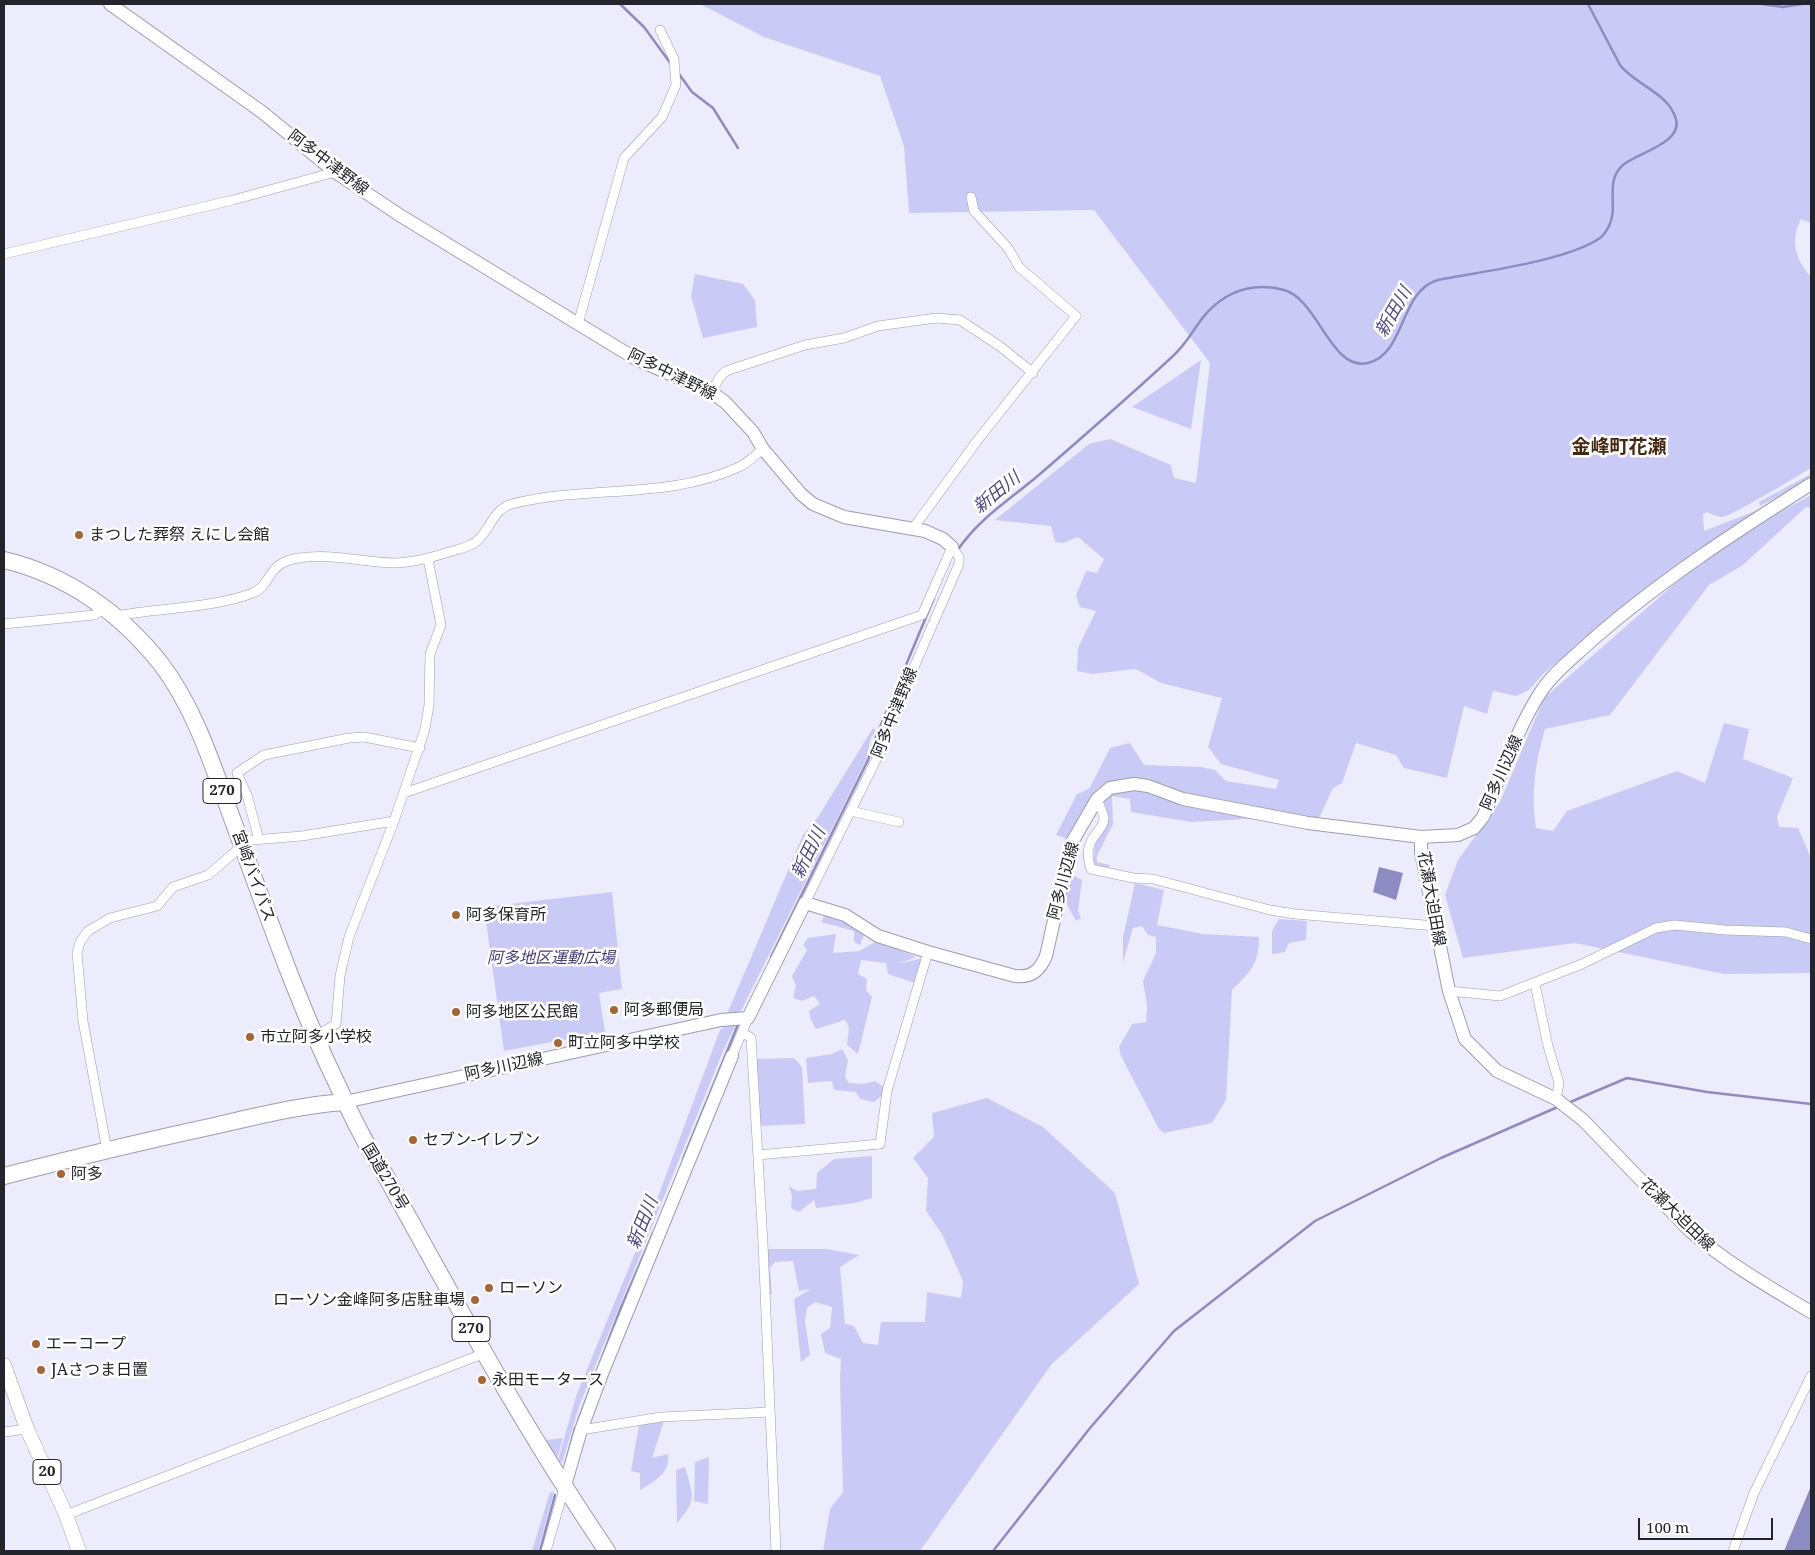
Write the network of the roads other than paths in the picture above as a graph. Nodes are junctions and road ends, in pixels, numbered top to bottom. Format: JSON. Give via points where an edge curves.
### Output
{"nodes":[{"id":1,"x":110,"y":4,"type":"edge"},
{"id":2,"x":660,"y":30,"type":"dead end"},
{"id":3,"x":335,"y":172,"type":"junction"},
{"id":4,"x":972,"y":198,"type":"dead end"},
{"id":5,"x":4,"y":254,"type":"edge"},
{"id":6,"x":578,"y":324,"type":"junction"},
{"id":7,"x":1033,"y":373,"type":"junction"},
{"id":8,"x":711,"y":392,"type":"junction"},
{"id":9,"x":763,"y":449,"type":"junction"},
{"id":10,"x":1811,"y":484,"type":"edge"},
{"id":11,"x":914,"y":527,"type":"junction"},
{"id":12,"x":954,"y":551,"type":"junction"},
{"id":13,"x":428,"y":559,"type":"junction"},
{"id":14,"x":4,"y":560,"type":"edge"},
{"id":15,"x":111,"y":612,"type":"junction"},
{"id":16,"x":4,"y":624,"type":"edge"},
{"id":17,"x":420,"y":748,"type":"junction"},
{"id":18,"x":404,"y":793,"type":"junction"},
{"id":19,"x":1097,"y":799,"type":"junction"},
{"id":20,"x":851,"y":811,"type":"junction"},
{"id":21,"x":394,"y":821,"type":"junction"},
{"id":22,"x":899,"y":822,"type":"dead end"},
{"id":23,"x":1422,"y":837,"type":"junction"},
{"id":24,"x":260,"y":840,"type":"junction"},
{"id":25,"x":241,"y":843,"type":"junction"},
{"id":26,"x":805,"y":902,"type":"junction"},
{"id":27,"x":1436,"y":926,"type":"junction"},
{"id":28,"x":1811,"y":938,"type":"edge"},
{"id":29,"x":928,"y":952,"type":"junction"},
{"id":30,"x":1535,"y":984,"type":"junction"},
{"id":31,"x":1449,"y":991,"type":"junction"},
{"id":32,"x":744,"y":1018,"type":"junction"},
{"id":33,"x":742,"y":1032,"type":"junction"},
{"id":34,"x":314,"y":1037,"type":"junction"},
{"id":35,"x":732,"y":1056,"type":"joint"},
{"id":36,"x":1556,"y":1099,"type":"junction"},
{"id":37,"x":345,"y":1102,"type":"junction"},
{"id":38,"x":107,"y":1150,"type":"junction"},
{"id":39,"x":758,"y":1155,"type":"junction"},
{"id":40,"x":4,"y":1176,"type":"edge"},
{"id":41,"x":1811,"y":1312,"type":"edge"},
{"id":42,"x":485,"y":1354,"type":"junction"},
{"id":43,"x":4,"y":1365,"type":"edge"},
{"id":44,"x":1811,"y":1376,"type":"edge"},
{"id":45,"x":770,"y":1412,"type":"junction"},
{"id":46,"x":27,"y":1429,"type":"junction"},
{"id":47,"x":581,"y":1430,"type":"junction"},
{"id":48,"x":4,"y":1432,"type":"edge"},
{"id":49,"x":564,"y":1488,"type":"junction"},
{"id":50,"x":66,"y":1515,"type":"junction"},
{"id":51,"x":78,"y":1551,"type":"edge"},
{"id":52,"x":546,"y":1551,"type":"edge"},
{"id":53,"x":606,"y":1551,"type":"edge"},
{"id":54,"x":776,"y":1551,"type":"edge"},
{"id":55,"x":1733,"y":1551,"type":"edge"}],
"edges":[{"from":1,"to":3,"type":"street","name":"阿多中津野線","via":[[262,112]]},
{"from":2,"to":6,"type":"street","via":[[674,59],[676,85],[662,117],[624,158]]},
{"from":3,"to":5,"type":"street","via":[[233,200]]},
{"from":3,"to":6,"type":"street","name":"阿多中津野線"},
{"from":4,"to":7,"type":"street","via":[[974,211],[1008,248],[1019,267],[1076,316]]},
{"from":6,"to":8,"type":"street","name":"阿多中津野線","via":[[636,359]]},
{"from":7,"to":8,"type":"street","via":[[960,320],[936,318],[878,326],[844,338],[788,350],[726,371]]},
{"from":7,"to":11,"type":"street"},
{"from":8,"to":9,"type":"street","name":"阿多中津野線","via":[[742,418]]},
{"from":9,"to":11,"type":"street","name":"阿多中津野線","via":[[801,494],[823,510]]},
{"from":9,"to":13,"type":"street","via":[[740,466],[687,484],[650,490],[559,496],[507,506],[498,512],[475,543]]},
{"from":10,"to":23,"type":"street","name":"阿多川辺線","via":[[1732,534],[1607,627],[1542,690],[1483,817],[1474,828],[1458,835]]},
{"from":11,"to":12,"type":"street","name":"阿多中津野線","via":[[936,536]]},
{"from":12,"to":18,"type":"street","via":[[922,615]]},
{"from":12,"to":20,"type":"street","name":"阿多中津野線","via":[[959,564]]},
{"from":13,"to":15,"type":"street","via":[[396,563],[323,555],[292,559],[278,564],[262,589],[250,594],[216,602]]},
{"from":13,"to":17,"type":"street","via":[[441,625],[430,654],[429,706]]},
{"from":14,"to":15,"type":"highway","name":"宮崎バイパス","number":"270","via":[[53,577]]},
{"from":15,"to":16,"type":"street"},
{"from":15,"to":25,"type":"highway","name":"宮崎バイパス","number":"270","via":[[139,638],[162,666],[185,704]]},
{"from":17,"to":18,"type":"street"},
{"from":17,"to":24,"type":"street","via":[[364,737],[264,754],[237,773],[248,795]]},
{"from":18,"to":21,"type":"street"},
{"from":19,"to":23,"type":"street","name":"阿多川辺線","via":[[1110,788],[1134,784],[1182,799],[1308,823]]},
{"from":19,"to":27,"type":"street","via":[[1104,817],[1088,848],[1091,869],[1153,880],[1270,910]]},
{"from":19,"to":29,"type":"street","name":"阿多川辺線","via":[[1071,844],[1046,956],[1035,972],[1028,976],[1015,976]]},
{"from":20,"to":22,"type":"street"},
{"from":20,"to":26,"type":"street","name":"阿多中津野線"},
{"from":21,"to":24,"type":"street"},
{"from":21,"to":34,"type":"street","via":[[349,937],[340,976],[336,1024]]},
{"from":23,"to":27,"type":"street","name":"花瀬大迫田線","via":[[1421,852]]},
{"from":24,"to":25,"type":"street"},
{"from":25,"to":34,"type":"highway","name":"宮崎バイパス","number":"270"},
{"from":25,"to":38,"type":"street","via":[[208,875],[173,887],[157,906],[110,918],[88,931],[80,942],[77,954],[82,1021]]},
{"from":26,"to":29,"type":"street","name":"阿多川辺線","via":[[845,915],[878,936]]},
{"from":26,"to":32,"type":"street"},
{"from":27,"to":31,"type":"street","name":"花瀬大迫田線"},
{"from":28,"to":30,"type":"street","via":[[1786,932],[1675,925],[1656,928]]},
{"from":29,"to":39,"type":"street","via":[[887,1091],[880,1144]]},
{"from":30,"to":31,"type":"street","via":[[1500,996]]},
{"from":30,"to":36,"type":"street","via":[[1559,1083]]},
{"from":31,"to":36,"type":"street","name":"花瀬大迫田線","via":[[1462,1032],[1472,1049],[1497,1071]]},
{"from":32,"to":33,"type":"street"},
{"from":32,"to":37,"type":"street","name":"阿多川辺線"},
{"from":33,"to":35,"type":"street"},
{"from":33,"to":39,"type":"street","via":[[751,1038]]},
{"from":34,"to":37,"type":"highway","name":"宮崎バイパス","number":"270"},
{"from":35,"to":47,"type":"street"},
{"from":36,"to":41,"type":"street","name":"花瀬大迫田線","via":[[1583,1120],[1707,1246]]},
{"from":37,"to":38,"type":"highway","via":[[286,1110]]},
{"from":37,"to":42,"type":"highway","name":"国道270号","number":"270","via":[[362,1140]]},
{"from":38,"to":40,"type":"highway"},
{"from":39,"to":45,"type":"street"},
{"from":42,"to":49,"type":"highway","name":"国道270号","number":"270"},
{"from":42,"to":50,"type":"street"},
{"from":43,"to":46,"type":"main road","number":"20"},
{"from":44,"to":55,"type":"street","via":[[1754,1493]]},
{"from":45,"to":47,"type":"street","via":[[661,1417]]},
{"from":45,"to":54,"type":"street"},
{"from":46,"to":48,"type":"street"},
{"from":46,"to":50,"type":"main road","number":"20"},
{"from":47,"to":49,"type":"street"},
{"from":49,"to":52,"type":"street"},
{"from":49,"to":53,"type":"highway","name":"国道270号","number":"270"},
{"from":50,"to":51,"type":"main road","number":"20"}]}
